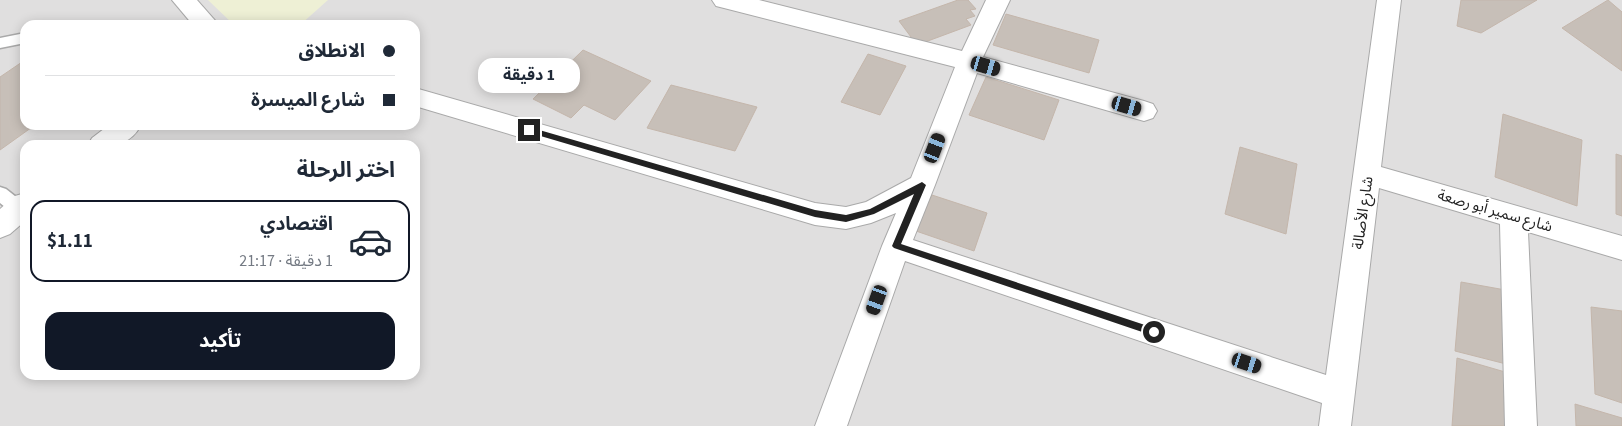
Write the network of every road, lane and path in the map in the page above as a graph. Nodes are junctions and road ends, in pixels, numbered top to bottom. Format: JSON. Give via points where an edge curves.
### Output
{"nodes":[{"id":1,"x":184,"y":0,"type":"edge"},
{"id":2,"x":724,"y":0,"type":"edge"},
{"id":3,"x":998,"y":0,"type":"edge"},
{"id":4,"x":1389,"y":0,"type":"edge"},
{"id":5,"x":816,"y":11,"type":"edge"},
{"id":6,"x":202,"y":20,"type":"edge"},
{"id":7,"x":20,"y":39,"type":"edge"},
{"id":8,"x":0,"y":43,"type":"edge"},
{"id":9,"x":968,"y":61,"type":"junction"},
{"id":10,"x":420,"y":97,"type":"edge"},
{"id":11,"x":1144,"y":111,"type":"dead end"},
{"id":12,"x":121,"y":130,"type":"edge"},
{"id":13,"x":108,"y":140,"type":"edge"},
{"id":14,"x":1368,"y":174,"type":"junction"},
{"id":15,"x":922,"y":185,"type":"junction"},
{"id":16,"x":1514,"y":217,"type":"junction"},
{"id":17,"x":896,"y":246,"type":"junction"},
{"id":18,"x":1622,"y":248,"type":"edge"},
{"id":19,"x":1339,"y":394,"type":"junction"},
{"id":20,"x":831,"y":426,"type":"edge"},
{"id":21,"x":1334,"y":426,"type":"edge"},
{"id":22,"x":1521,"y":426,"type":"edge"}],
"edges":[{"from":1,"to":6,"type":"street"},
{"from":2,"to":5,"type":"street"},
{"from":3,"to":9,"type":"street"},
{"from":4,"to":14,"type":"street","name":"شارع الأصالة"},
{"from":5,"to":9,"type":"street"},
{"from":7,"to":8,"type":"lane"},
{"from":9,"to":11,"type":"street"},
{"from":9,"to":15,"type":"street"},
{"from":10,"to":15,"type":"street","via":[[815,214],[846,218],[871,212]]},
{"from":12,"to":13,"type":"street"},
{"from":14,"to":16,"type":"street","name":"شارع سمير أبو رصعة"},
{"from":14,"to":19,"type":"street","name":"شارع الأصالة"},
{"from":15,"to":17,"type":"street"},
{"from":16,"to":18,"type":"street","name":"شارع سمير أبو رصعة"},
{"from":16,"to":22,"type":"street"},
{"from":17,"to":19,"type":"street"},
{"from":17,"to":20,"type":"street"},
{"from":19,"to":21,"type":"street","name":"شارع الأصالة"}]}
